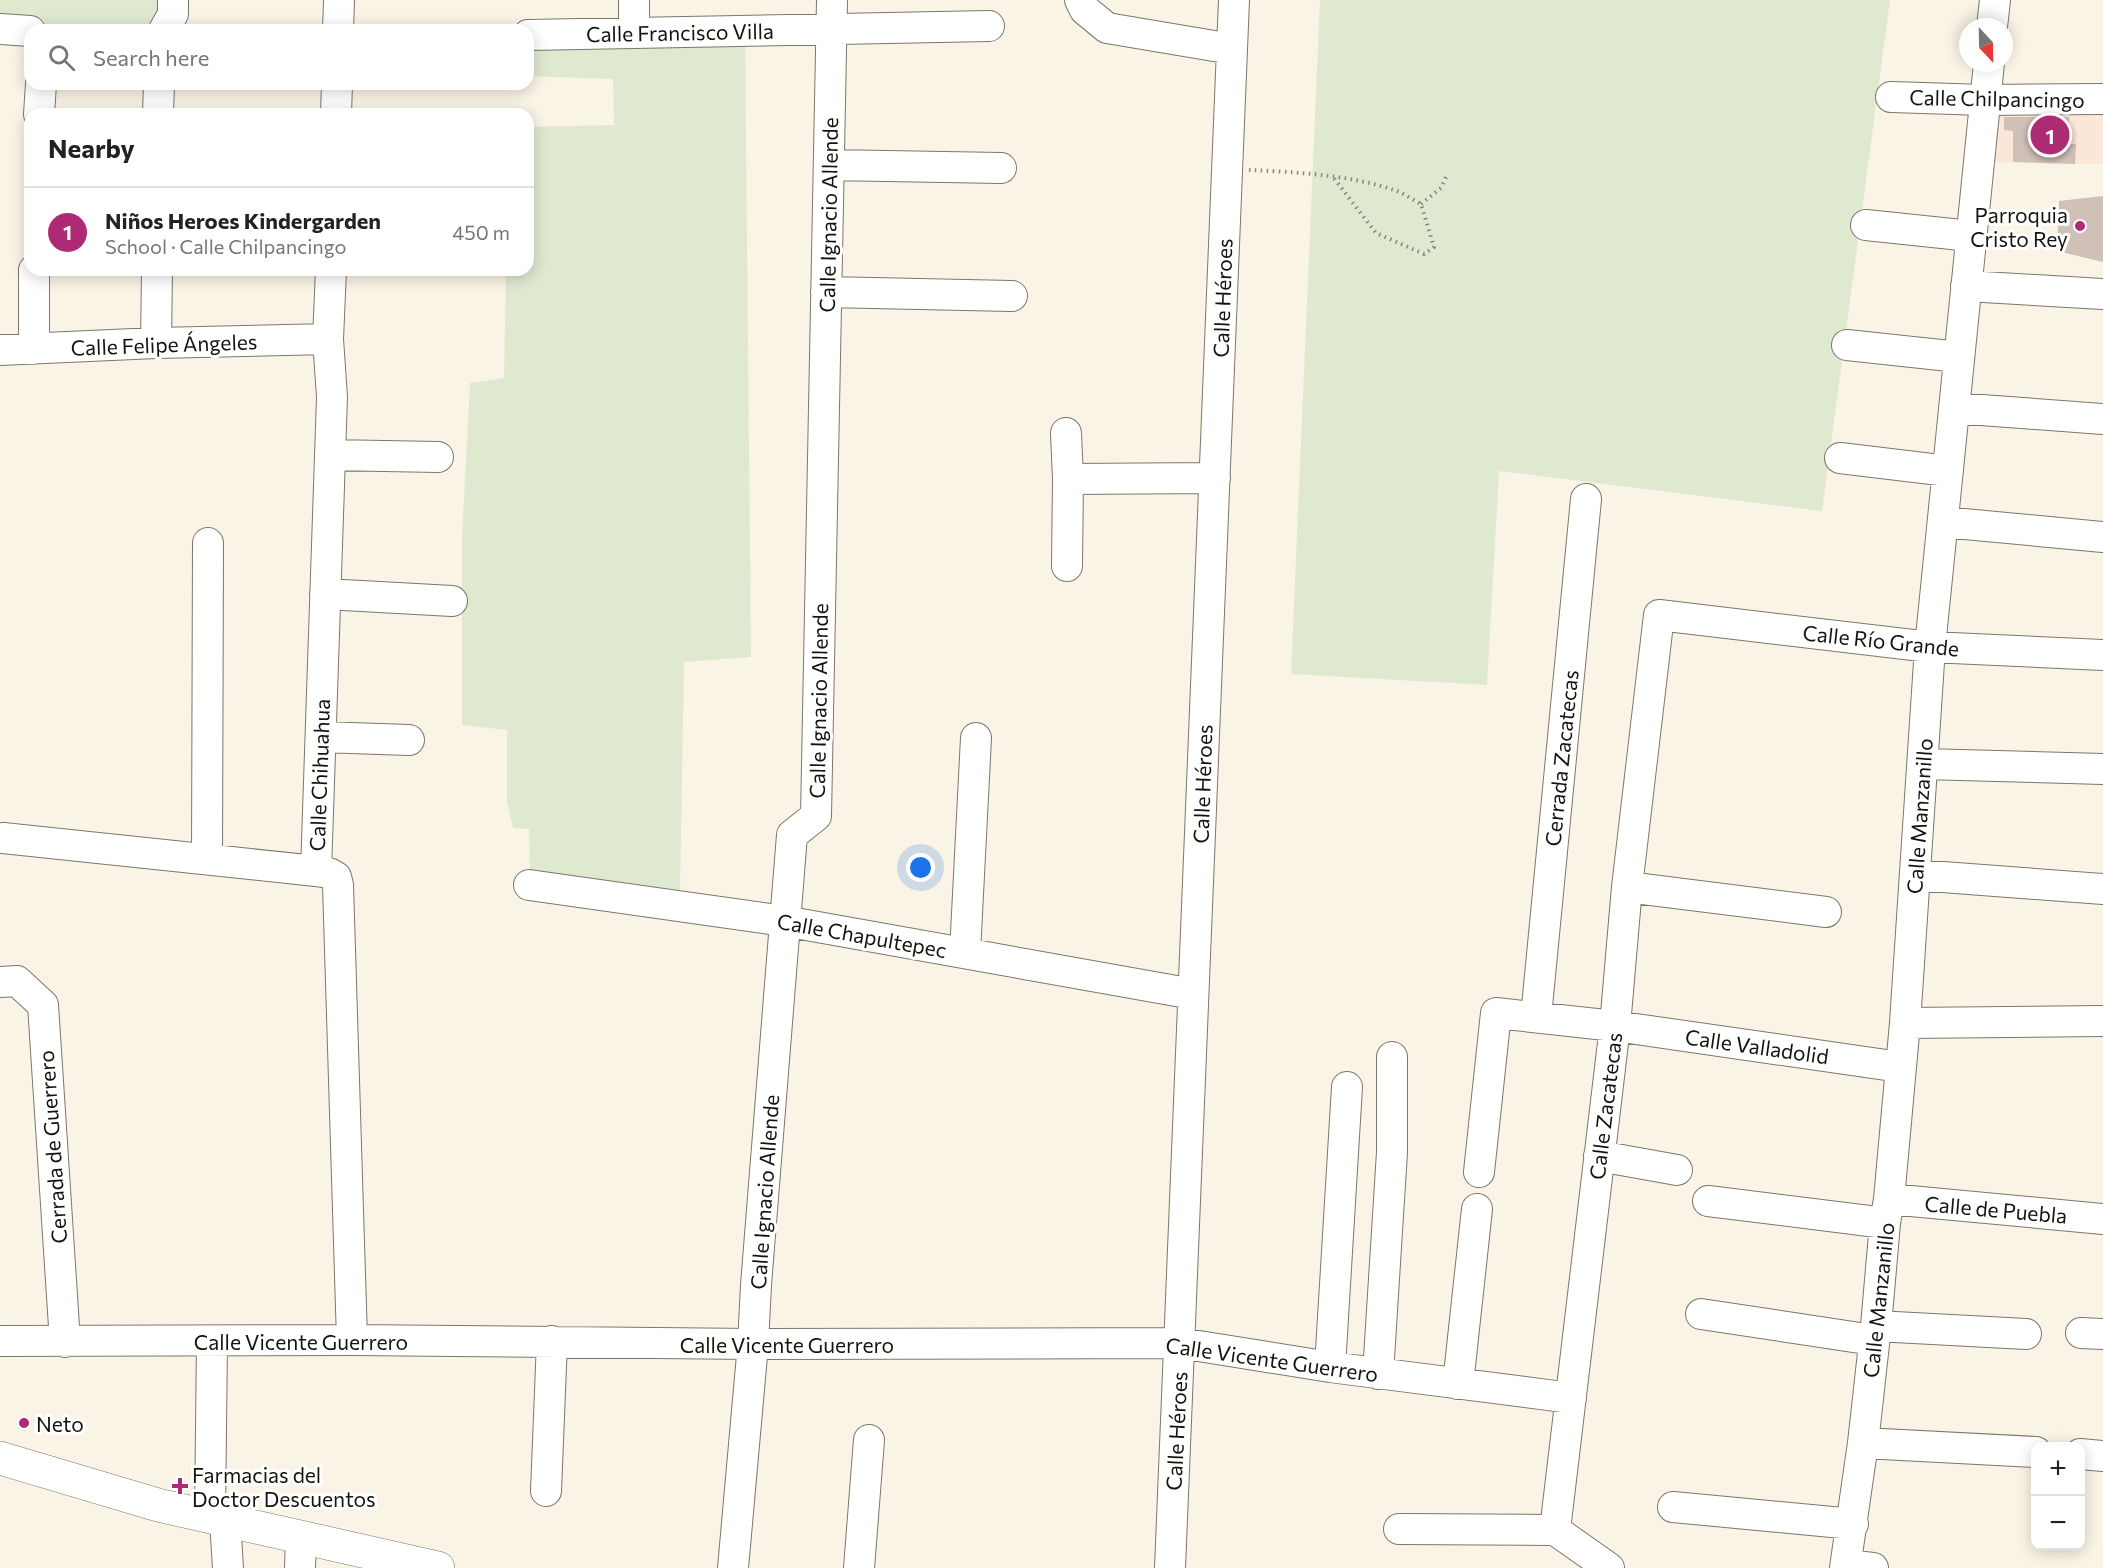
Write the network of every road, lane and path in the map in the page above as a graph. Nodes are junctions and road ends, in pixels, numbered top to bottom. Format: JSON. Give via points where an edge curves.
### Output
{"nodes":[{"id":1,"x":173,"y":0,"type":"edge"},
{"id":2,"x":339,"y":0,"type":"edge"},
{"id":3,"x":634,"y":0,"type":"edge"},
{"id":4,"x":1080,"y":0,"type":"edge"},
{"id":5,"x":1234,"y":0,"type":"edge"},
{"id":6,"x":1995,"y":0,"type":"edge"},
{"id":7,"x":832,"y":14,"type":"edge"},
{"id":8,"x":1993,"y":18,"type":"edge"},
{"id":9,"x":167,"y":24,"type":"edge"},
{"id":10,"x":338,"y":24,"type":"edge"},
{"id":11,"x":989,"y":26,"type":"dead end"},
{"id":12,"x":0,"y":29,"type":"edge"},
{"id":13,"x":24,"y":31,"type":"edge"},
{"id":14,"x":634,"y":32,"type":"junction"},
{"id":15,"x":534,"y":35,"type":"edge"},
{"id":16,"x":1232,"y":49,"type":"junction"},
{"id":17,"x":1988,"y":72,"type":"edge"},
{"id":18,"x":41,"y":90,"type":"edge"},
{"id":19,"x":159,"y":90,"type":"edge"},
{"id":20,"x":337,"y":90,"type":"edge"},
{"id":21,"x":1891,"y":97,"type":"dead end"},
{"id":22,"x":2103,"y":99,"type":"edge"},
{"id":23,"x":1985,"y":100,"type":"junction"},
{"id":24,"x":39,"y":108,"type":"edge"},
{"id":25,"x":158,"y":108,"type":"edge"},
{"id":26,"x":336,"y":108,"type":"edge"},
{"id":27,"x":829,"y":165,"type":"junction"},
{"id":28,"x":1001,"y":168,"type":"dead end"},
{"id":29,"x":1228,"y":169,"type":"junction"},
{"id":30,"x":1333,"y":177,"type":"junction"},
{"id":31,"x":1446,"y":177,"type":"dead end"},
{"id":32,"x":1421,"y":204,"type":"junction"},
{"id":33,"x":1866,"y":225,"type":"dead end"},
{"id":34,"x":1971,"y":236,"type":"junction"},
{"id":35,"x":34,"y":276,"type":"edge"},
{"id":36,"x":157,"y":276,"type":"edge"},
{"id":37,"x":331,"y":276,"type":"edge"},
{"id":38,"x":1966,"y":286,"type":"junction"},
{"id":39,"x":826,"y":292,"type":"junction"},
{"id":40,"x":2103,"y":294,"type":"edge"},
{"id":41,"x":1012,"y":296,"type":"dead end"},
{"id":42,"x":328,"y":339,"type":"junction"},
{"id":43,"x":156,"y":342,"type":"junction"},
{"id":44,"x":1847,"y":345,"type":"dead end"},
{"id":45,"x":34,"y":349,"type":"junction"},
{"id":46,"x":0,"y":350,"type":"edge"},
{"id":47,"x":1959,"y":357,"type":"junction"},
{"id":48,"x":1954,"y":408,"type":"junction"},
{"id":49,"x":2103,"y":419,"type":"edge"},
{"id":50,"x":1066,"y":433,"type":"dead end"},
{"id":51,"x":330,"y":455,"type":"junction"},
{"id":52,"x":438,"y":457,"type":"dead end"},
{"id":53,"x":1840,"y":458,"type":"dead end"},
{"id":54,"x":1948,"y":471,"type":"junction"},
{"id":55,"x":1215,"y":478,"type":"junction"},
{"id":56,"x":1068,"y":479,"type":"junction"},
{"id":57,"x":1586,"y":499,"type":"dead end"},
{"id":58,"x":1943,"y":522,"type":"junction"},
{"id":59,"x":2103,"y":537,"type":"edge"},
{"id":60,"x":208,"y":543,"type":"dead end"},
{"id":61,"x":1067,"y":566,"type":"dead end"},
{"id":62,"x":325,"y":594,"type":"junction"},
{"id":63,"x":452,"y":601,"type":"dead end"},
{"id":64,"x":1659,"y":615,"type":"joint"},
{"id":65,"x":1930,"y":647,"type":"junction"},
{"id":66,"x":2103,"y":656,"type":"edge"},
{"id":67,"x":321,"y":737,"type":"junction"},
{"id":68,"x":976,"y":738,"type":"dead end"},
{"id":69,"x":409,"y":740,"type":"dead end"},
{"id":70,"x":1923,"y":764,"type":"junction"},
{"id":71,"x":2103,"y":769,"type":"edge"},
{"id":72,"x":3,"y":838,"type":"dead end"},
{"id":73,"x":207,"y":859,"type":"junction"},
{"id":74,"x":316,"y":871,"type":"junction"},
{"id":75,"x":1916,"y":875,"type":"junction"},
{"id":76,"x":529,"y":885,"type":"dead end"},
{"id":77,"x":1627,"y":887,"type":"junction"},
{"id":78,"x":2103,"y":889,"type":"edge"},
{"id":79,"x":1826,"y":912,"type":"dead end"},
{"id":80,"x":784,"y":921,"type":"junction"},
{"id":81,"x":965,"y":953,"type":"junction"},
{"id":82,"x":0,"y":982,"type":"edge"},
{"id":83,"x":1193,"y":994,"type":"junction"},
{"id":84,"x":1536,"y":1017,"type":"junction"},
{"id":85,"x":2103,"y":1021,"type":"edge"},
{"id":86,"x":1905,"y":1023,"type":"junction"},
{"id":87,"x":1614,"y":1026,"type":"junction"},
{"id":88,"x":1392,"y":1057,"type":"dead end"},
{"id":89,"x":1900,"y":1067,"type":"junction"},
{"id":90,"x":1347,"y":1087,"type":"dead end"},
{"id":91,"x":1599,"y":1156,"type":"junction"},
{"id":92,"x":1677,"y":1170,"type":"dead end"},
{"id":93,"x":1479,"y":1172,"type":"dead end"},
{"id":94,"x":1708,"y":1201,"type":"dead end"},
{"id":95,"x":1477,"y":1209,"type":"dead end"},
{"id":96,"x":1887,"y":1211,"type":"junction"},
{"id":97,"x":2103,"y":1219,"type":"edge"},
{"id":98,"x":1701,"y":1314,"type":"dead end"},
{"id":99,"x":1875,"y":1333,"type":"junction"},
{"id":100,"x":2026,"y":1334,"type":"dead end"},
{"id":101,"x":352,"y":1340,"type":"junction"},
{"id":102,"x":0,"y":1341,"type":"edge"},
{"id":103,"x":65,"y":1341,"type":"junction"},
{"id":104,"x":212,"y":1341,"type":"junction"},
{"id":105,"x":552,"y":1341,"type":"junction"},
{"id":106,"x":1180,"y":1343,"type":"junction"},
{"id":107,"x":753,"y":1344,"type":"junction"},
{"id":108,"x":1329,"y":1367,"type":"junction"},
{"id":109,"x":1378,"y":1374,"type":"junction"},
{"id":110,"x":1458,"y":1384,"type":"junction"},
{"id":111,"x":1571,"y":1398,"type":"junction"},
{"id":112,"x":869,"y":1440,"type":"dead end"},
{"id":113,"x":1863,"y":1443,"type":"junction"},
{"id":114,"x":2031,"y":1452,"type":"edge"},
{"id":115,"x":2085,"y":1454,"type":"edge"},
{"id":116,"x":2103,"y":1456,"type":"edge"},
{"id":117,"x":0,"y":1458,"type":"edge"},
{"id":118,"x":546,"y":1491,"type":"dead end"},
{"id":119,"x":1673,"y":1507,"type":"dead end"},
{"id":120,"x":218,"y":1518,"type":"junction"},
{"id":121,"x":1853,"y":1524,"type":"junction"},
{"id":122,"x":1400,"y":1529,"type":"dead end"},
{"id":123,"x":1555,"y":1530,"type":"junction"},
{"id":124,"x":301,"y":1552,"type":"edge"},
{"id":125,"x":1854,"y":1567,"type":"edge"},
{"id":126,"x":228,"y":1568,"type":"edge"},
{"id":127,"x":438,"y":1568,"type":"edge"},
{"id":128,"x":733,"y":1568,"type":"edge"},
{"id":129,"x":859,"y":1568,"type":"edge"},
{"id":130,"x":1170,"y":1568,"type":"edge"},
{"id":131,"x":1609,"y":1568,"type":"edge"}],
"edges":[{"from":1,"to":9,"type":"street","via":[[173,14]]},
{"from":2,"to":10,"type":"street"},
{"from":3,"to":14,"type":"street"},
{"from":4,"to":16,"type":"street","via":[[1107,28]]},
{"from":5,"to":16,"type":"street","name":"Calle Héroes"},
{"from":6,"to":8,"type":"street"},
{"from":7,"to":11,"type":"street","name":"Calle Francisco Villa"},
{"from":7,"to":14,"type":"street","name":"Calle Francisco Villa"},
{"from":7,"to":27,"type":"street","name":"Calle Ignacio Allende"},
{"from":12,"to":13,"type":"street"},
{"from":14,"to":15,"type":"street","name":"Calle Francisco Villa"},
{"from":16,"to":29,"type":"street","name":"Calle Héroes"},
{"from":17,"to":23,"type":"street","name":"Calle Manzanillo"},
{"from":18,"to":24,"type":"street"},
{"from":19,"to":25,"type":"street"},
{"from":20,"to":26,"type":"street"},
{"from":21,"to":23,"type":"street","name":"Calle Chilpancingo"},
{"from":22,"to":23,"type":"street","name":"Calle Chilpancingo"},
{"from":23,"to":34,"type":"street","name":"Calle Manzanillo"},
{"from":27,"to":28,"type":"street"},
{"from":27,"to":39,"type":"street","name":"Calle Ignacio Allende"},
{"from":29,"to":30,"type":"path"},
{"from":29,"to":55,"type":"street","name":"Calle Héroes"},
{"from":30,"to":32,"type":"path","via":[[1398,191]]},
{"from":30,"to":32,"type":"path","via":[[1376,233],[1424,254],[1434,247]]},
{"from":31,"to":32,"type":"path","via":[[1441,188]]},
{"from":33,"to":34,"type":"street"},
{"from":34,"to":38,"type":"street","name":"Calle Manzanillo"},
{"from":35,"to":45,"type":"street"},
{"from":36,"to":43,"type":"street"},
{"from":37,"to":42,"type":"street","name":"Calle Chihuahua"},
{"from":38,"to":40,"type":"street"},
{"from":38,"to":47,"type":"street","name":"Calle Manzanillo"},
{"from":39,"to":41,"type":"street"},
{"from":39,"to":80,"type":"street","name":"Calle Ignacio Allende","via":[[816,816],[792,835]]},
{"from":42,"to":43,"type":"street","name":"Calle Felipe Ángeles"},
{"from":42,"to":51,"type":"street","name":"Calle Chihuahua","via":[[332,396]]},
{"from":43,"to":45,"type":"street","name":"Calle Felipe Ángeles"},
{"from":44,"to":47,"type":"street"},
{"from":45,"to":46,"type":"street","name":"Calle Felipe Ángeles"},
{"from":47,"to":48,"type":"street","name":"Calle Manzanillo"},
{"from":48,"to":49,"type":"street"},
{"from":48,"to":54,"type":"street","name":"Calle Manzanillo"},
{"from":50,"to":56,"type":"street"},
{"from":51,"to":52,"type":"street"},
{"from":51,"to":62,"type":"street","name":"Calle Chihuahua"},
{"from":53,"to":54,"type":"street"},
{"from":54,"to":58,"type":"street","name":"Calle Manzanillo"},
{"from":55,"to":56,"type":"street"},
{"from":55,"to":83,"type":"street","name":"Calle Héroes"},
{"from":56,"to":61,"type":"street"},
{"from":57,"to":84,"type":"street","name":"Cerrada Zacatecas"},
{"from":58,"to":59,"type":"street"},
{"from":58,"to":65,"type":"street","name":"Calle Manzanillo"},
{"from":60,"to":73,"type":"street"},
{"from":62,"to":63,"type":"street"},
{"from":62,"to":67,"type":"street","name":"Calle Chihuahua"},
{"from":64,"to":65,"type":"street","name":"Calle Río Grande"},
{"from":64,"to":77,"type":"street","name":"Calle Zacatecas"},
{"from":65,"to":66,"type":"street","name":"Calle Río Grande"},
{"from":65,"to":70,"type":"street","name":"Calle Manzanillo"},
{"from":67,"to":69,"type":"street"},
{"from":67,"to":74,"type":"street","name":"Calle Chihuahua"},
{"from":68,"to":81,"type":"street"},
{"from":70,"to":71,"type":"street"},
{"from":70,"to":75,"type":"street","name":"Calle Manzanillo"},
{"from":72,"to":73,"type":"street"},
{"from":73,"to":74,"type":"street"},
{"from":74,"to":101,"type":"street","name":"Calle Chihuahua","via":[[336,877],[338,885]]},
{"from":75,"to":78,"type":"street"},
{"from":75,"to":86,"type":"street","name":"Calle Manzanillo"},
{"from":76,"to":80,"type":"street","name":"Calle Chapultepec"},
{"from":77,"to":79,"type":"street"},
{"from":77,"to":87,"type":"street","name":"Calle Zacatecas"},
{"from":80,"to":81,"type":"street","name":"Calle Chapultepec"},
{"from":80,"to":107,"type":"street","name":"Calle Ignacio Allende"},
{"from":81,"to":83,"type":"street","name":"Calle Chapultepec"},
{"from":82,"to":103,"type":"street","name":"Cerrada de Guerrero","via":[[17,981],[43,1005]]},
{"from":83,"to":106,"type":"street","name":"Calle Héroes"},
{"from":84,"to":87,"type":"street"},
{"from":84,"to":93,"type":"street","via":[[1496,1014]]},
{"from":85,"to":86,"type":"street"},
{"from":86,"to":89,"type":"street","name":"Calle Manzanillo"},
{"from":87,"to":89,"type":"street","name":"Calle Valladolid"},
{"from":87,"to":91,"type":"street","name":"Calle Zacatecas"},
{"from":88,"to":109,"type":"street","via":[[1392,1152]]},
{"from":89,"to":96,"type":"street","name":"Calle Manzanillo"},
{"from":90,"to":108,"type":"street"},
{"from":91,"to":92,"type":"street"},
{"from":91,"to":111,"type":"street","name":"Calle Zacatecas"},
{"from":94,"to":96,"type":"street","name":"Calle de Puebla"},
{"from":95,"to":110,"type":"street"},
{"from":96,"to":97,"type":"street","name":"Calle de Puebla"},
{"from":96,"to":99,"type":"street","name":"Calle Manzanillo"},
{"from":98,"to":99,"type":"street"},
{"from":99,"to":100,"type":"street"},
{"from":99,"to":113,"type":"street","name":"Calle Manzanillo"},
{"from":101,"to":104,"type":"street","name":"Calle Vicente Guerrero"},
{"from":101,"to":105,"type":"street","name":"Calle Vicente Guerrero"},
{"from":102,"to":103,"type":"street","name":"Calle Vicente Guerrero"},
{"from":103,"to":104,"type":"street","name":"Calle Vicente Guerrero"},
{"from":104,"to":120,"type":"street"},
{"from":105,"to":107,"type":"street","name":"Calle Vicente Guerrero"},
{"from":105,"to":118,"type":"street"},
{"from":106,"to":107,"type":"street","name":"Calle Vicente Guerrero"},
{"from":106,"to":108,"type":"street","name":"Calle Vicente Guerrero"},
{"from":106,"to":130,"type":"street","name":"Calle Héroes"},
{"from":107,"to":128,"type":"street","name":"Calle Ignacio Allende"},
{"from":108,"to":109,"type":"street","name":"Calle Vicente Guerrero"},
{"from":109,"to":110,"type":"street","name":"Calle Vicente Guerrero"},
{"from":110,"to":111,"type":"street","name":"Calle Vicente Guerrero"},
{"from":111,"to":123,"type":"street","name":"Calle Zacatecas"},
{"from":112,"to":129,"type":"street"},
{"from":113,"to":114,"type":"street"},
{"from":113,"to":121,"type":"street","name":"Calle Manzanillo"},
{"from":115,"to":116,"type":"street"},
{"from":117,"to":120,"type":"main road","via":[[158,1505]]},
{"from":119,"to":121,"type":"street"},
{"from":120,"to":124,"type":"main road"},
{"from":120,"to":126,"type":"street"},
{"from":121,"to":125,"type":"street","name":"Calle Manzanillo"},
{"from":122,"to":123,"type":"street"},
{"from":123,"to":131,"type":"street"},
{"from":124,"to":127,"type":"main road"}]}
